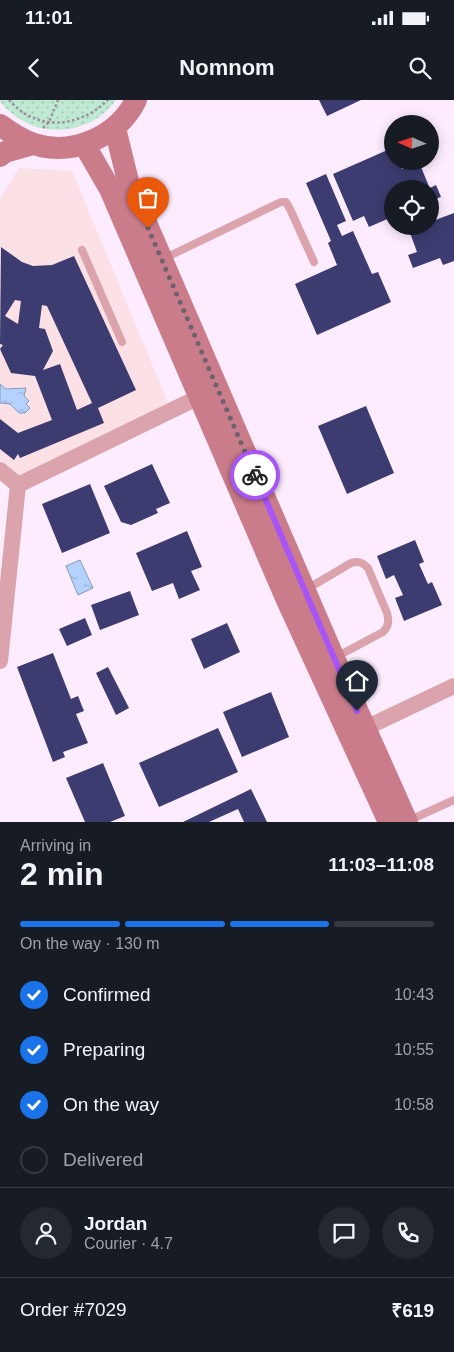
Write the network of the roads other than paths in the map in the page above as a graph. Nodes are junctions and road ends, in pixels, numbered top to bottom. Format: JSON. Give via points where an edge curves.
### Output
{"nodes":[{"id":1,"x":136,"y":100,"type":"edge"},
{"id":2,"x":0,"y":125,"type":"edge"},
{"id":3,"x":115,"y":128,"type":"junction"},
{"id":4,"x":84,"y":144,"type":"junction"},
{"id":5,"x":37,"y":145,"type":"junction"},
{"id":6,"x":0,"y":156,"type":"edge"},
{"id":7,"x":82,"y":250,"type":"dead end"},
{"id":8,"x":314,"y":262,"type":"dead end"},
{"id":9,"x":153,"y":263,"type":"junction"},
{"id":10,"x":122,"y":342,"type":"dead end"},
{"id":11,"x":199,"y":397,"type":"junction"},
{"id":12,"x":0,"y":470,"type":"edge"},
{"id":13,"x":18,"y":484,"type":"junction"},
{"id":14,"x":305,"y":590,"type":"junction"},
{"id":15,"x":334,"y":658,"type":"junction"},
{"id":16,"x":0,"y":661,"type":"edge"},
{"id":17,"x":454,"y":686,"type":"edge"},
{"id":18,"x":357,"y":732,"type":"junction"},
{"id":19,"x":454,"y":800,"type":"edge"},
{"id":20,"x":396,"y":821,"type":"edge"}],
"edges":[{"from":1,"to":3,"type":"main road"},
{"from":2,"to":5,"type":"main road","via":[[14,136]]},
{"from":3,"to":4,"type":"main road"},
{"from":3,"to":9,"type":"main road"},
{"from":4,"to":5,"type":"main road","via":[[62,148]]},
{"from":4,"to":9,"type":"main road"},
{"from":5,"to":6,"type":"main road"},
{"from":7,"to":10,"type":"lane"},
{"from":8,"to":9,"type":"lane","via":[[290,208],[286,202],[281,202]]},
{"from":9,"to":11,"type":"main road"},
{"from":9,"to":14,"type":"main road"},
{"from":11,"to":13,"type":"street"},
{"from":11,"to":18,"type":"main road","via":[[286,598]]},
{"from":12,"to":13,"type":"street"},
{"from":13,"to":16,"type":"street"},
{"from":14,"to":15,"type":"main road"},
{"from":14,"to":15,"type":"lane","via":[[351,563],[357,561],[368,568],[389,621],[387,628]]},
{"from":15,"to":18,"type":"main road"},
{"from":17,"to":18,"type":"street"},
{"from":18,"to":20,"type":"main road"},
{"from":19,"to":20,"type":"lane"}]}
